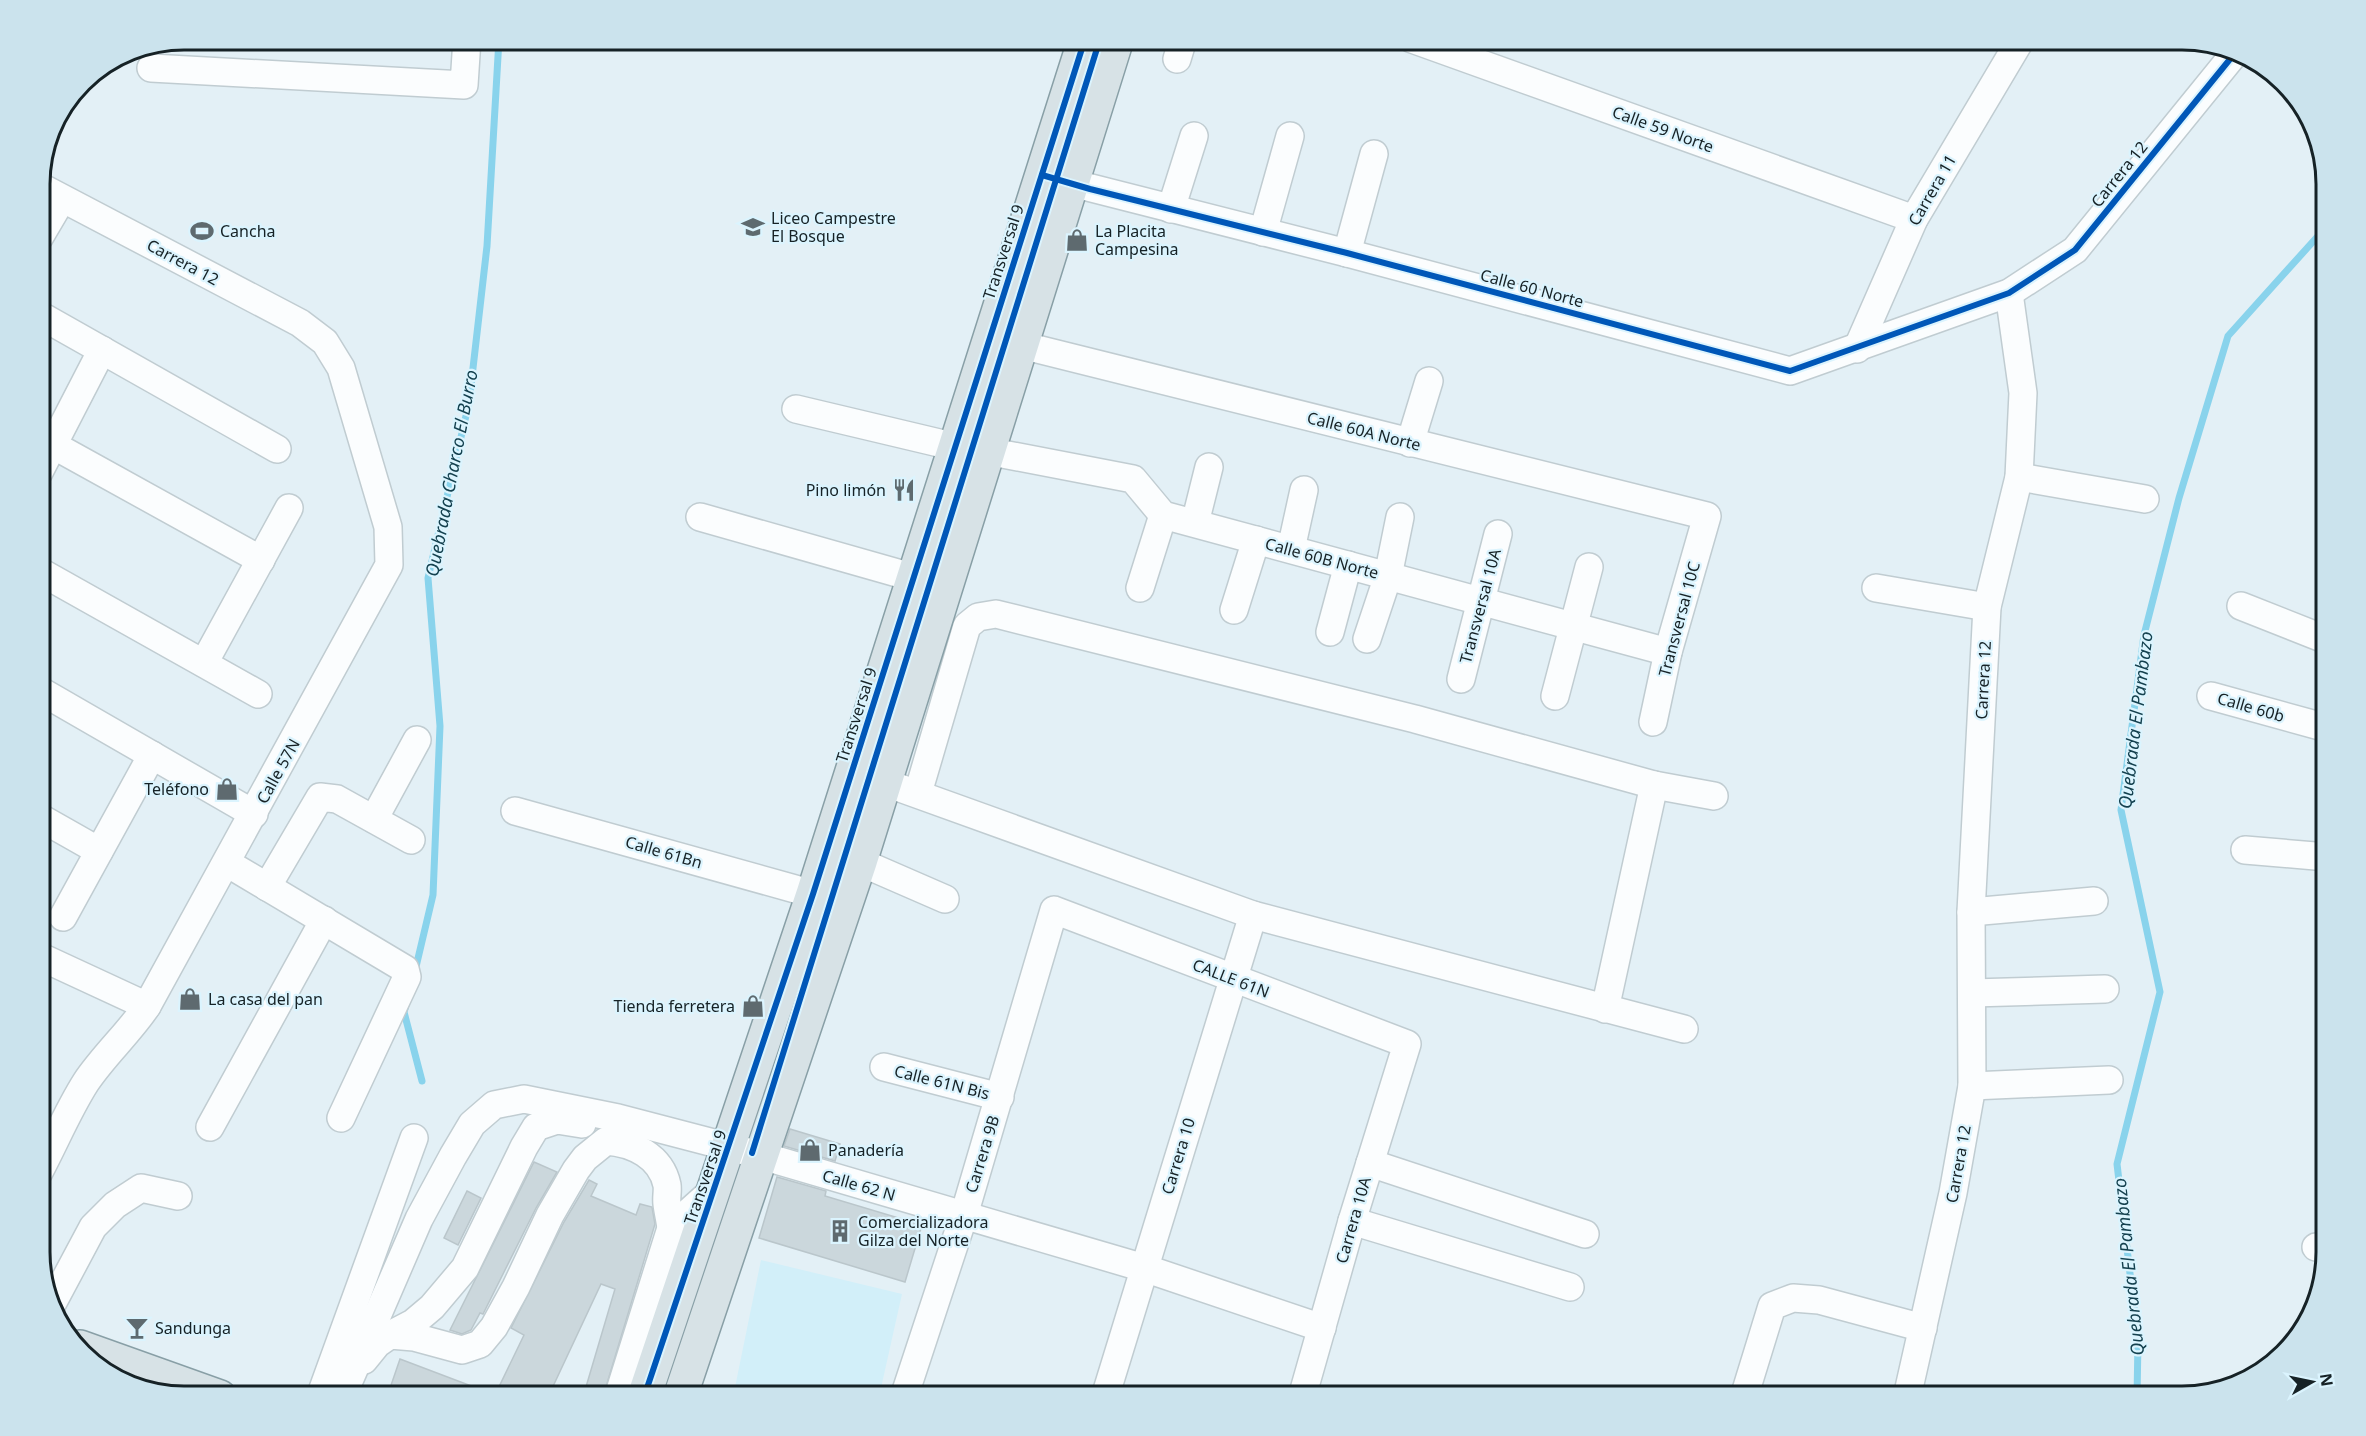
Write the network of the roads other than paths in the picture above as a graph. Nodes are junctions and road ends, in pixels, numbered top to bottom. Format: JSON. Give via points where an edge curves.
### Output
{"nodes":[{"id":1,"x":466,"y":50,"type":"edge"},
{"id":2,"x":1083,"y":50,"type":"edge"},
{"id":3,"x":1112,"y":50,"type":"edge"},
{"id":4,"x":1443,"y":50,"type":"edge"},
{"id":5,"x":2014,"y":50,"type":"edge"},
{"id":6,"x":2230,"y":59,"type":"edge"},
{"id":7,"x":151,"y":68,"type":"dead end"},
{"id":8,"x":1194,"y":136,"type":"dead end"},
{"id":9,"x":1290,"y":136,"type":"dead end"},
{"id":10,"x":1374,"y":154,"type":"dead end"},
{"id":11,"x":1057,"y":179,"type":"junction"},
{"id":12,"x":50,"y":193,"type":"edge"},
{"id":13,"x":1171,"y":209,"type":"junction"},
{"id":14,"x":1914,"y":219,"type":"junction"},
{"id":15,"x":1263,"y":232,"type":"junction"},
{"id":16,"x":1347,"y":253,"type":"junction"},
{"id":17,"x":2009,"y":293,"type":"junction"},
{"id":18,"x":50,"y":321,"type":"edge"},
{"id":19,"x":325,"y":342,"type":"joint"},
{"id":20,"x":1021,"y":345,"type":"junction"},
{"id":21,"x":1857,"y":349,"type":"junction"},
{"id":22,"x":102,"y":350,"type":"junction"},
{"id":23,"x":1429,"y":381,"type":"dead end"},
{"id":24,"x":796,"y":409,"type":"dead end"},
{"id":25,"x":1410,"y":443,"type":"junction"},
{"id":26,"x":53,"y":445,"type":"junction"},
{"id":27,"x":277,"y":449,"type":"dead end"},
{"id":28,"x":972,"y":449,"type":"junction"},
{"id":29,"x":50,"y":451,"type":"edge"},
{"id":30,"x":1209,"y":467,"type":"dead end"},
{"id":31,"x":2019,"y":477,"type":"junction"},
{"id":32,"x":1304,"y":490,"type":"dead end"},
{"id":33,"x":2145,"y":500,"type":"dead end"},
{"id":34,"x":289,"y":508,"type":"dead end"},
{"id":35,"x":1163,"y":514,"type":"junction"},
{"id":36,"x":1707,"y":516,"type":"joint"},
{"id":37,"x":700,"y":517,"type":"dead end"},
{"id":38,"x":1400,"y":517,"type":"dead end"},
{"id":39,"x":1195,"y":523,"type":"junction"},
{"id":40,"x":1498,"y":534,"type":"dead end"},
{"id":41,"x":1256,"y":540,"type":"junction"},
{"id":42,"x":1291,"y":549,"type":"junction"},
{"id":43,"x":261,"y":560,"type":"junction"},
{"id":44,"x":1348,"y":565,"type":"junction"},
{"id":45,"x":1589,"y":567,"type":"dead end"},
{"id":46,"x":50,"y":576,"type":"edge"},
{"id":47,"x":1388,"y":576,"type":"junction"},
{"id":48,"x":915,"y":578,"type":"junction"},
{"id":49,"x":1140,"y":588,"type":"dead end"},
{"id":50,"x":1876,"y":588,"type":"dead end"},
{"id":51,"x":1481,"y":601,"type":"junction"},
{"id":52,"x":2241,"y":606,"type":"dead end"},
{"id":53,"x":1987,"y":607,"type":"junction"},
{"id":54,"x":1234,"y":610,"type":"dead end"},
{"id":55,"x":1573,"y":626,"type":"junction"},
{"id":56,"x":1330,"y":632,"type":"dead end"},
{"id":57,"x":2316,"y":636,"type":"edge"},
{"id":58,"x":1367,"y":639,"type":"dead end"},
{"id":59,"x":1668,"y":652,"type":"junction"},
{"id":60,"x":204,"y":663,"type":"junction"},
{"id":61,"x":1461,"y":679,"type":"dead end"},
{"id":62,"x":258,"y":694,"type":"dead end"},
{"id":63,"x":50,"y":696,"type":"edge"},
{"id":64,"x":1555,"y":696,"type":"dead end"},
{"id":65,"x":2211,"y":696,"type":"dead end"},
{"id":66,"x":1653,"y":722,"type":"dead end"},
{"id":67,"x":2316,"y":726,"type":"edge"},
{"id":68,"x":417,"y":740,"type":"dead end"},
{"id":69,"x":152,"y":755,"type":"junction"},
{"id":70,"x":885,"y":783,"type":"junction"},
{"id":71,"x":1654,"y":785,"type":"junction"},
{"id":72,"x":918,"y":793,"type":"junction"},
{"id":73,"x":1714,"y":796,"type":"dead end"},
{"id":74,"x":515,"y":811,"type":"dead end"},
{"id":75,"x":254,"y":814,"type":"junction"},
{"id":76,"x":374,"y":819,"type":"junction"},
{"id":77,"x":50,"y":823,"type":"edge"},
{"id":78,"x":411,"y":840,"type":"dead end"},
{"id":79,"x":2245,"y":850,"type":"dead end"},
{"id":80,"x":99,"y":851,"type":"junction"},
{"id":81,"x":2316,"y":856,"type":"edge"},
{"id":82,"x":860,"y":862,"type":"junction"},
{"id":83,"x":227,"y":863,"type":"junction"},
{"id":84,"x":267,"y":887,"type":"junction"},
{"id":85,"x":813,"y":894,"type":"junction"},
{"id":86,"x":945,"y":899,"type":"dead end"},
{"id":87,"x":2094,"y":901,"type":"dead end"},
{"id":88,"x":1054,"y":909,"type":"joint"},
{"id":89,"x":1971,"y":912,"type":"junction"},
{"id":90,"x":1253,"y":915,"type":"junction"},
{"id":91,"x":63,"y":917,"type":"dead end"},
{"id":92,"x":324,"y":920,"type":"junction"},
{"id":93,"x":50,"y":961,"type":"edge"},
{"id":94,"x":1233,"y":979,"type":"junction"},
{"id":95,"x":2105,"y":989,"type":"dead end"},
{"id":96,"x":1972,"y":993,"type":"junction"},
{"id":97,"x":147,"y":1006,"type":"junction"},
{"id":98,"x":1605,"y":1009,"type":"junction"},
{"id":99,"x":1684,"y":1029,"type":"dead end"},
{"id":100,"x":1407,"y":1044,"type":"joint"},
{"id":101,"x":884,"y":1067,"type":"dead end"},
{"id":102,"x":2109,"y":1080,"type":"dead end"},
{"id":103,"x":1972,"y":1086,"type":"junction"},
{"id":104,"x":1000,"y":1096,"type":"junction"},
{"id":105,"x":341,"y":1118,"type":"dead end"},
{"id":106,"x":210,"y":1127,"type":"dead end"},
{"id":107,"x":414,"y":1138,"type":"dead end"},
{"id":108,"x":620,"y":1142,"type":"junction"},
{"id":109,"x":729,"y":1147,"type":"junction"},
{"id":110,"x":50,"y":1151,"type":"edge"},
{"id":111,"x":761,"y":1156,"type":"junction"},
{"id":112,"x":1370,"y":1163,"type":"junction"},
{"id":113,"x":717,"y":1184,"type":"junction"},
{"id":114,"x":178,"y":1196,"type":"dead end"},
{"id":115,"x":964,"y":1215,"type":"junction"},
{"id":116,"x":1352,"y":1221,"type":"junction"},
{"id":117,"x":671,"y":1228,"type":"junction"},
{"id":118,"x":1585,"y":1234,"type":"dead end"},
{"id":119,"x":1144,"y":1268,"type":"junction"},
{"id":120,"x":1570,"y":1287,"type":"dead end"},
{"id":121,"x":57,"y":1295,"type":"edge"},
{"id":122,"x":1322,"y":1328,"type":"junction"},
{"id":123,"x":1923,"y":1328,"type":"junction"},
{"id":124,"x":390,"y":1335,"type":"junction"},
{"id":125,"x":94,"y":1352,"type":"edge"},
{"id":126,"x":188,"y":1386,"type":"edge"},
{"id":127,"x":324,"y":1386,"type":"edge"},
{"id":128,"x":347,"y":1386,"type":"edge"},
{"id":129,"x":360,"y":1386,"type":"edge"},
{"id":130,"x":621,"y":1386,"type":"edge"},
{"id":131,"x":648,"y":1386,"type":"edge"},
{"id":132,"x":684,"y":1386,"type":"edge"},
{"id":133,"x":908,"y":1386,"type":"edge"},
{"id":134,"x":1108,"y":1386,"type":"edge"},
{"id":135,"x":1305,"y":1386,"type":"edge"},
{"id":136,"x":1747,"y":1386,"type":"edge"},
{"id":137,"x":1910,"y":1386,"type":"edge"}],
"edges":[{"from":1,"to":7,"type":"street","via":[[464,85]]},
{"from":2,"to":11,"type":"main road","name":"Transversal 9"},
{"from":3,"to":11,"type":"main road","name":"Transversal 9"},
{"from":4,"to":14,"type":"street","name":"Calle 59 Norte"},
{"from":5,"to":14,"type":"street","name":"Carrera 11"},
{"from":6,"to":17,"type":"street","name":"Carrera 12","via":[[2075,249]]},
{"from":8,"to":13,"type":"street"},
{"from":9,"to":15,"type":"street"},
{"from":10,"to":16,"type":"street"},
{"from":11,"to":13,"type":"street","name":"Calle 60 Norte"},
{"from":11,"to":20,"type":"main road","name":"Transversal 9"},
{"from":11,"to":28,"type":"main road","name":"Transversal 9"},
{"from":12,"to":19,"type":"street","name":"Carrera 12","via":[[300,323]]},
{"from":13,"to":15,"type":"street","name":"Calle 60 Norte"},
{"from":14,"to":21,"type":"street","name":"Carrera 11"},
{"from":15,"to":16,"type":"street","name":"Calle 60 Norte"},
{"from":16,"to":21,"type":"street","name":"Calle 60 Norte","via":[[1790,371]]},
{"from":17,"to":21,"type":"street","name":"Calle 60 Norte"},
{"from":17,"to":31,"type":"street","name":"Carrera 12","via":[[2023,393]]},
{"from":18,"to":22,"type":"street"},
{"from":19,"to":75,"type":"street","name":"Calle 57N","via":[[340,368],[388,527],[389,566]]},
{"from":20,"to":25,"type":"street","name":"Calle 60A Norte"},
{"from":20,"to":28,"type":"main road","name":"Transversal 9"},
{"from":22,"to":26,"type":"street"},
{"from":22,"to":27,"type":"street"},
{"from":23,"to":25,"type":"street"},
{"from":24,"to":28,"type":"street"},
{"from":25,"to":36,"type":"street","name":"Calle 60A Norte"},
{"from":26,"to":29,"type":"street"},
{"from":26,"to":43,"type":"street"},
{"from":28,"to":35,"type":"street","via":[[1133,479]]},
{"from":28,"to":48,"type":"main road","name":"Transversal 9"},
{"from":28,"to":70,"type":"main road","name":"Transversal 9"},
{"from":30,"to":39,"type":"street"},
{"from":31,"to":33,"type":"street"},
{"from":31,"to":53,"type":"street","name":"Carrera 12"},
{"from":32,"to":42,"type":"street"},
{"from":34,"to":43,"type":"street"},
{"from":35,"to":39,"type":"street","name":"Calle 60B Norte"},
{"from":35,"to":49,"type":"street"},
{"from":36,"to":59,"type":"street","name":"Transversal 10C"},
{"from":37,"to":48,"type":"street"},
{"from":38,"to":47,"type":"street"},
{"from":39,"to":41,"type":"street","name":"Calle 60B Norte"},
{"from":40,"to":51,"type":"street","name":"Transversal 10A"},
{"from":41,"to":42,"type":"street","name":"Calle 60B Norte"},
{"from":41,"to":54,"type":"street"},
{"from":42,"to":44,"type":"street","name":"Calle 60B Norte"},
{"from":43,"to":60,"type":"street"},
{"from":44,"to":47,"type":"street","name":"Calle 60B Norte"},
{"from":44,"to":56,"type":"street"},
{"from":45,"to":55,"type":"street"},
{"from":46,"to":60,"type":"street"},
{"from":47,"to":51,"type":"street","name":"Calle 60B Norte"},
{"from":47,"to":58,"type":"street"},
{"from":48,"to":85,"type":"main road","name":"Transversal 9"},
{"from":50,"to":53,"type":"street"},
{"from":51,"to":55,"type":"street","name":"Calle 60B Norte"},
{"from":51,"to":61,"type":"street","name":"Transversal 10A"},
{"from":52,"to":57,"type":"street"},
{"from":53,"to":89,"type":"street","name":"Carrera 12"},
{"from":55,"to":59,"type":"street","name":"Calle 60B Norte"},
{"from":55,"to":64,"type":"street"},
{"from":59,"to":66,"type":"street","name":"Transversal 10C"},
{"from":60,"to":62,"type":"street"},
{"from":63,"to":69,"type":"street"},
{"from":65,"to":67,"type":"street","name":"Calle 60b"},
{"from":68,"to":76,"type":"street"},
{"from":69,"to":75,"type":"street"},
{"from":69,"to":80,"type":"street"},
{"from":70,"to":72,"type":"street"},
{"from":70,"to":82,"type":"main road","name":"Transversal 9"},
{"from":71,"to":72,"type":"street","via":[[1415,718],[996,614],[978,617],[968,626]]},
{"from":71,"to":73,"type":"street"},
{"from":71,"to":98,"type":"street"},
{"from":72,"to":90,"type":"street"},
{"from":74,"to":85,"type":"street","name":"Calle 61Bn"},
{"from":75,"to":83,"type":"street","name":"Calle 57N"},
{"from":76,"to":78,"type":"street"},
{"from":76,"to":84,"type":"street","via":[[337,799],[320,797]]},
{"from":77,"to":80,"type":"street"},
{"from":79,"to":81,"type":"street"},
{"from":80,"to":91,"type":"street"},
{"from":82,"to":86,"type":"street"},
{"from":82,"to":111,"type":"main road","name":"Transversal 9"},
{"from":83,"to":84,"type":"street"},
{"from":83,"to":97,"type":"street","name":"Calle 57N"},
{"from":84,"to":92,"type":"street"},
{"from":85,"to":109,"type":"main road","name":"Transversal 9"},
{"from":87,"to":89,"type":"street"},
{"from":88,"to":94,"type":"street","name":"CALLE 61N"},
{"from":88,"to":104,"type":"street","name":"Carrera 9B"},
{"from":89,"to":96,"type":"street","name":"Carrera 12"},
{"from":90,"to":94,"type":"street","name":"Carrera 10"},
{"from":90,"to":98,"type":"street"},
{"from":92,"to":105,"type":"street","via":[[405,969],[407,977]]},
{"from":92,"to":106,"type":"street"},
{"from":93,"to":97,"type":"street"},
{"from":94,"to":100,"type":"street","name":"CALLE 61N"},
{"from":94,"to":119,"type":"street","name":"Carrera 10"},
{"from":95,"to":96,"type":"street"},
{"from":96,"to":103,"type":"street","name":"Carrera 12"},
{"from":97,"to":110,"type":"street","name":"Calle 57N","via":[[86,1083]]},
{"from":98,"to":99,"type":"street"},
{"from":100,"to":112,"type":"street","name":"Carrera 10A"},
{"from":101,"to":104,"type":"street","name":"Calle 61N Bis"},
{"from":102,"to":103,"type":"street"},
{"from":103,"to":123,"type":"street","name":"Carrera 12"},
{"from":104,"to":115,"type":"street","name":"Carrera 9B"},
{"from":107,"to":127,"type":"street"},
{"from":108,"to":117,"type":"street","via":[[658,1164],[667,1187]]},
{"from":108,"to":124,"type":"street","via":[[606,1141],[594,1148],[576,1170],[494,1327],[480,1344],[462,1350]]},
{"from":108,"to":124,"type":"street","via":[[583,1124],[557,1120],[536,1126],[465,1268],[432,1307]]},
{"from":109,"to":111,"type":"street","name":"Calle 62 N"},
{"from":109,"to":113,"type":"main road","name":"Transversal 9"},
{"from":109,"to":128,"type":"street","name":"Calle 62 N","via":[[524,1099],[494,1105],[472,1124],[418,1219]]},
{"from":111,"to":115,"type":"street","name":"Calle 62 N"},
{"from":111,"to":132,"type":"main road","name":"Transversal 9"},
{"from":112,"to":116,"type":"street","name":"Carrera 10A"},
{"from":112,"to":118,"type":"street"},
{"from":113,"to":117,"type":"street"},
{"from":113,"to":131,"type":"main road","name":"Transversal 9"},
{"from":114,"to":121,"type":"street","via":[[141,1188],[115,1204],[93,1227]]},
{"from":115,"to":119,"type":"street","name":"Calle 62 N"},
{"from":115,"to":133,"type":"street","name":"Carrera 9B"},
{"from":116,"to":120,"type":"street"},
{"from":116,"to":122,"type":"street","name":"Carrera 10A"},
{"from":117,"to":130,"type":"street"},
{"from":119,"to":122,"type":"street","name":"Calle 62 N"},
{"from":119,"to":134,"type":"street","name":"Carrera 10"},
{"from":122,"to":135,"type":"street","name":"Carrera 10A"},
{"from":123,"to":136,"type":"street","via":[[1819,1300],[1793,1298],[1772,1306]]},
{"from":123,"to":137,"type":"street","name":"Carrera 12"},
{"from":124,"to":129,"type":"street","via":[[364,1359]]},
{"from":125,"to":126,"type":"main road"}]}
